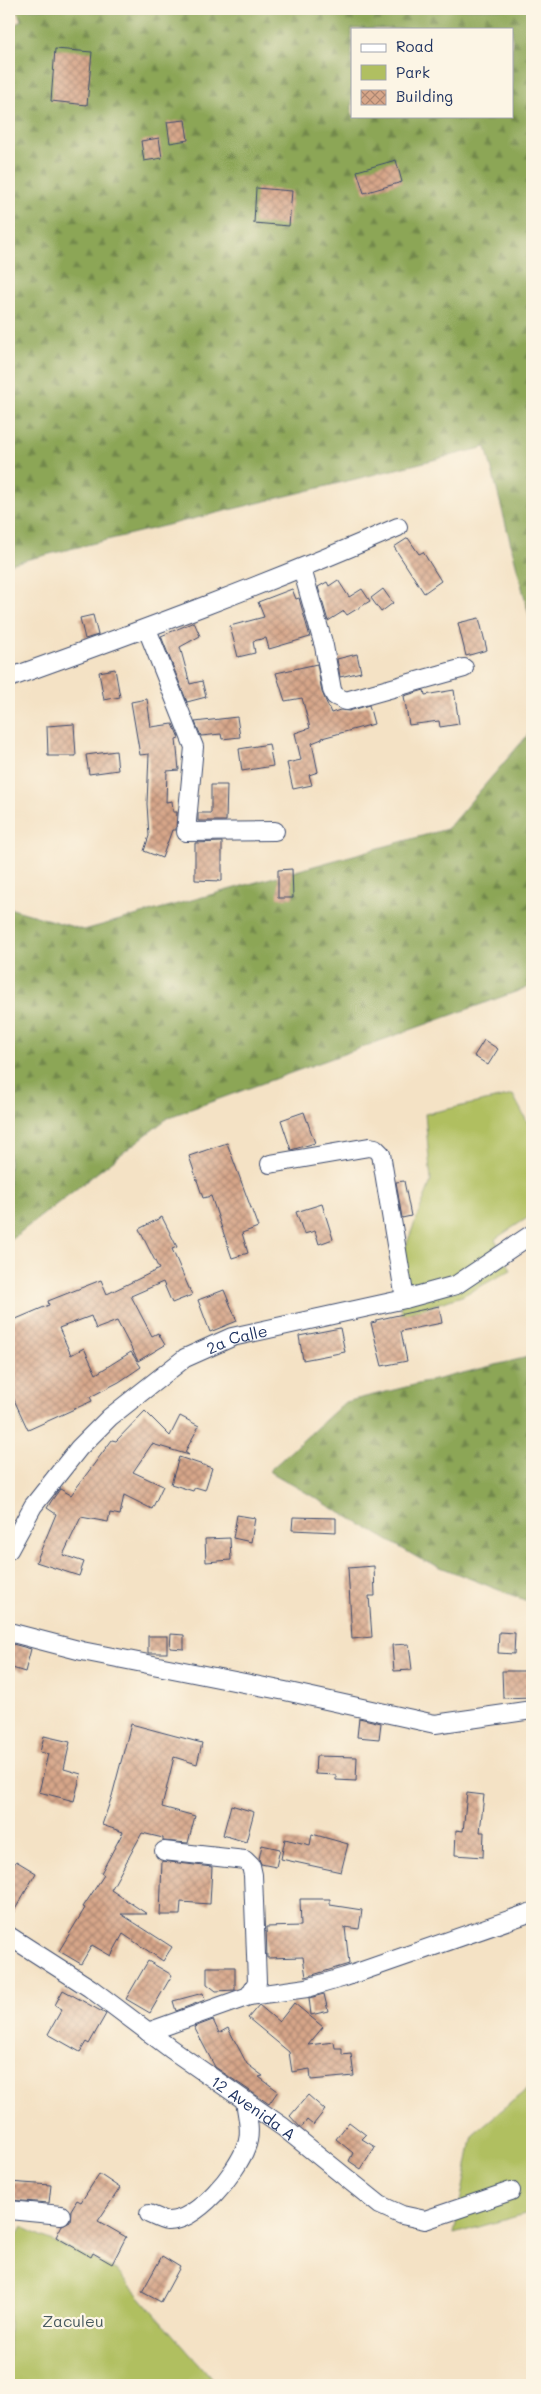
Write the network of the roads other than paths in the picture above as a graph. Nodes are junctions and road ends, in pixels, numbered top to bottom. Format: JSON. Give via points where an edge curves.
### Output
{"nodes":[{"id":1,"x":398,"y":527,"type":"dead end"},
{"id":2,"x":302,"y":569,"type":"junction"},
{"id":3,"x":147,"y":629,"type":"junction"},
{"id":4,"x":464,"y":668,"type":"dead end"},
{"id":5,"x":9,"y":678,"type":"edge"},
{"id":6,"x":275,"y":831,"type":"dead end"},
{"id":7,"x":270,"y":1164,"type":"dead end"},
{"id":8,"x":532,"y":1234,"type":"edge"},
{"id":9,"x":404,"y":1299,"type":"junction"},
{"id":10,"x":9,"y":1550,"type":"edge"},
{"id":11,"x":9,"y":1632,"type":"edge"},
{"id":12,"x":532,"y":1710,"type":"edge"},
{"id":13,"x":164,"y":1851,"type":"dead end"},
{"id":14,"x":532,"y":1912,"type":"edge"},
{"id":15,"x":9,"y":1936,"type":"edge"},
{"id":16,"x":249,"y":1996,"type":"junction"},
{"id":17,"x":148,"y":2032,"type":"junction"},
{"id":18,"x":245,"y":2101,"type":"junction"},
{"id":19,"x":512,"y":2191,"type":"dead end"},
{"id":20,"x":9,"y":2210,"type":"edge"},
{"id":21,"x":149,"y":2214,"type":"dead end"},
{"id":22,"x":61,"y":2215,"type":"dead end"}],
"edges":[{"from":1,"to":2,"type":"street"},
{"from":2,"to":3,"type":"street"},
{"from":2,"to":4,"type":"street","via":[[324,646],[332,690],[340,700],[359,698]]},
{"from":3,"to":5,"type":"street"},
{"from":3,"to":6,"type":"street","via":[[194,746],[186,832]]},
{"from":7,"to":9,"type":"street","via":[[369,1147],[381,1154]]},
{"from":8,"to":9,"type":"street","name":"2a Calle","via":[[456,1285]]},
{"from":9,"to":10,"type":"street","name":"2a Calle","via":[[232,1337],[185,1358],[110,1417],[79,1448],[33,1506]]},
{"from":11,"to":12,"type":"street","via":[[82,1651],[435,1724]]},
{"from":13,"to":16,"type":"street","via":[[245,1860],[250,1866],[256,1982]]},
{"from":14,"to":16,"type":"street","via":[[345,1977],[307,1988]]},
{"from":15,"to":17,"type":"street","name":"12 Avenida A","via":[[90,1988]]},
{"from":16,"to":17,"type":"street"},
{"from":17,"to":18,"type":"street","name":"12 Avenida A"},
{"from":18,"to":19,"type":"street","name":"12 Avenida A","via":[[380,2205],[402,2215],[425,2220]]},
{"from":18,"to":21,"type":"street","via":[[249,2134],[246,2147],[237,2165],[207,2202],[184,2217],[167,2221]]},
{"from":20,"to":22,"type":"street"}]}
